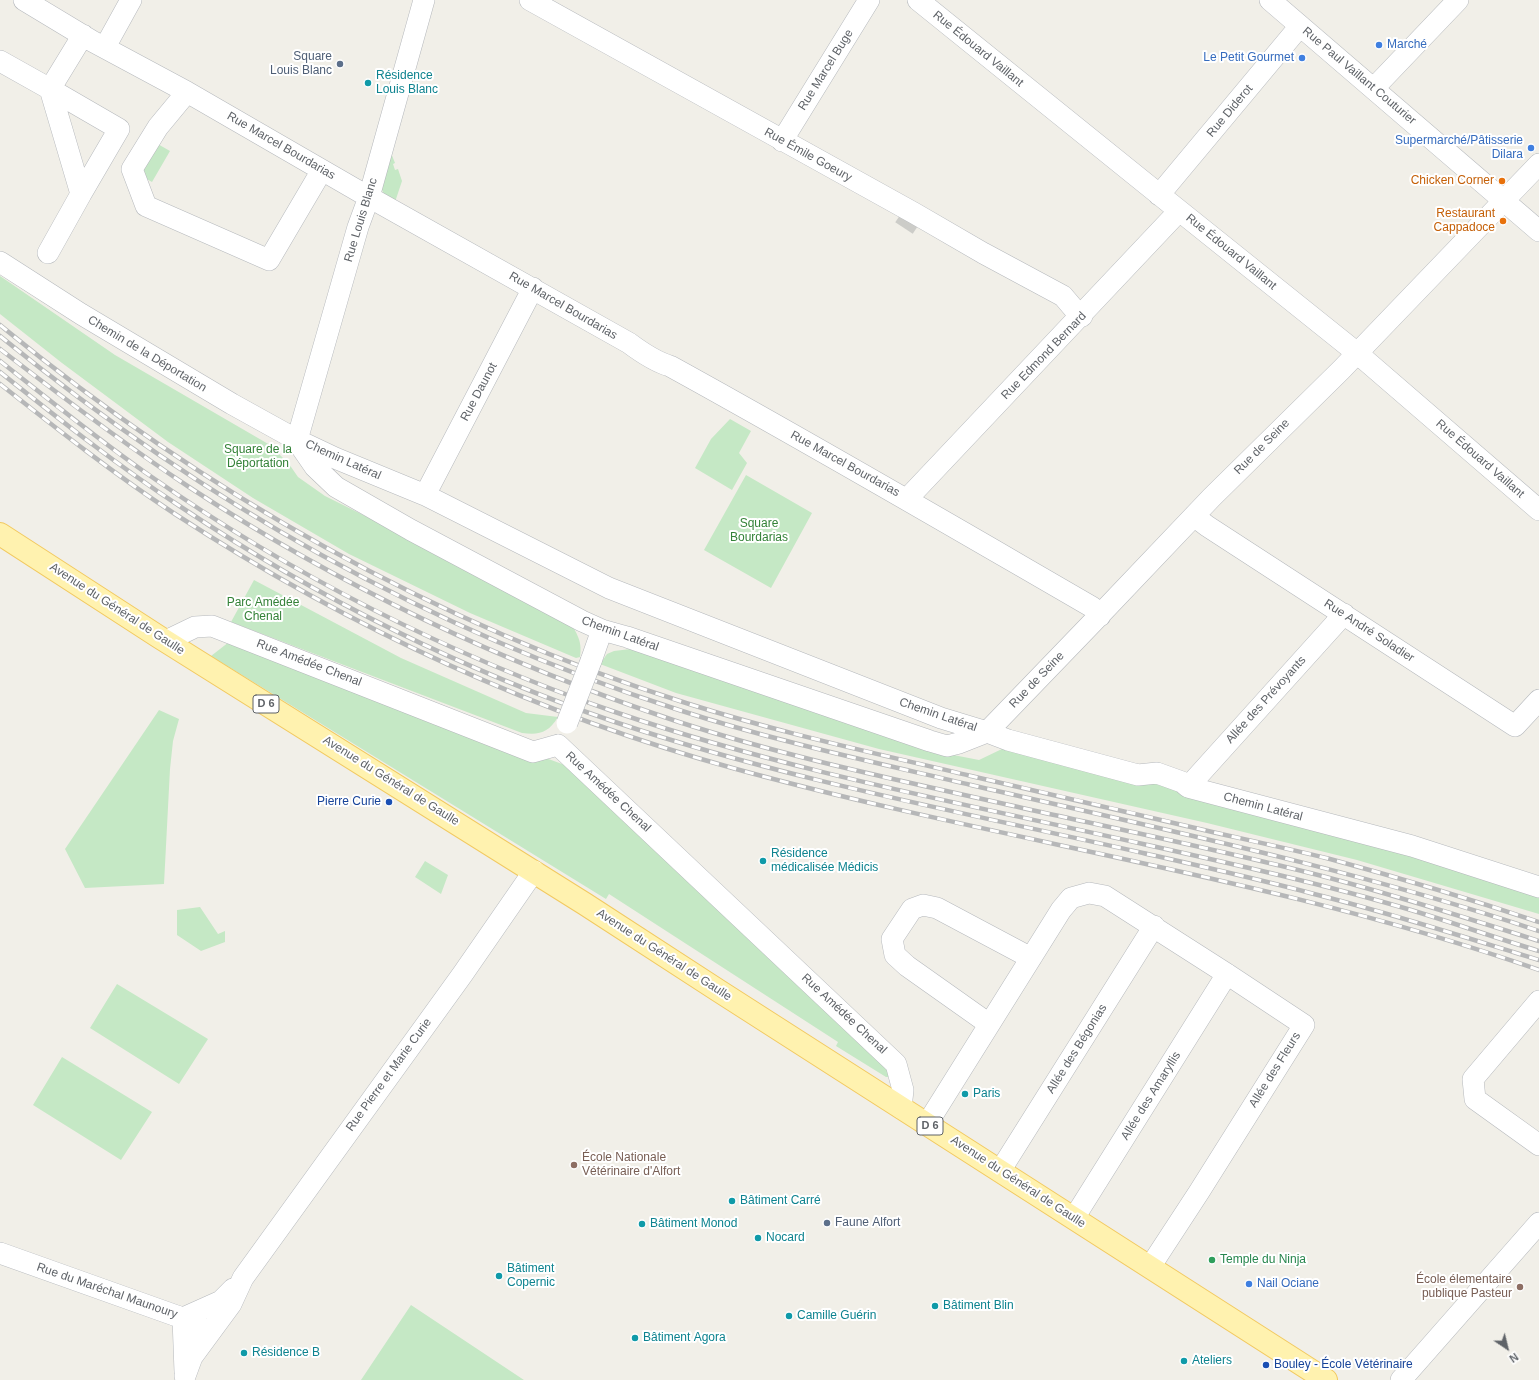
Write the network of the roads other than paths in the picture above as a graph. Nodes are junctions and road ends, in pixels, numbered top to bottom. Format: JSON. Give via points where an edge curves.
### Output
{"nodes":[{"id":1,"x":24,"y":0,"type":"edge"},
{"id":2,"x":131,"y":0,"type":"edge"},
{"id":3,"x":424,"y":0,"type":"edge"},
{"id":4,"x":530,"y":0,"type":"edge"},
{"id":5,"x":869,"y":0,"type":"edge"},
{"id":6,"x":918,"y":0,"type":"edge"},
{"id":7,"x":1270,"y":0,"type":"edge"},
{"id":8,"x":1458,"y":0,"type":"edge"},
{"id":9,"x":1300,"y":26,"type":"junction"},
{"id":10,"x":82,"y":35,"type":"junction"},
{"id":11,"x":104,"y":47,"type":"junction"},
{"id":12,"x":0,"y":61,"type":"edge"},
{"id":13,"x":1374,"y":88,"type":"junction"},
{"id":14,"x":50,"y":89,"type":"junction"},
{"id":15,"x":186,"y":92,"type":"junction"},
{"id":16,"x":782,"y":141,"type":"junction"},
{"id":17,"x":1539,"y":164,"type":"edge"},
{"id":18,"x":322,"y":170,"type":"junction"},
{"id":19,"x":81,"y":194,"type":"junction"},
{"id":20,"x":1159,"y":195,"type":"junction"},
{"id":21,"x":369,"y":196,"type":"junction"},
{"id":22,"x":1503,"y":200,"type":"junction"},
{"id":23,"x":1179,"y":211,"type":"junction"},
{"id":24,"x":1539,"y":231,"type":"edge"},
{"id":25,"x":48,"y":253,"type":"dead end"},
{"id":26,"x":0,"y":262,"type":"edge"},
{"id":27,"x":533,"y":288,"type":"junction"},
{"id":28,"x":1082,"y":316,"type":"junction"},
{"id":29,"x":1357,"y":353,"type":"junction"},
{"id":30,"x":297,"y":440,"type":"junction"},
{"id":31,"x":425,"y":495,"type":"junction"},
{"id":32,"x":907,"y":499,"type":"junction"},
{"id":33,"x":1539,"y":510,"type":"edge"},
{"id":34,"x":1194,"y":516,"type":"junction"},
{"id":35,"x":0,"y":534,"type":"edge"},
{"id":36,"x":1344,"y":614,"type":"junction"},
{"id":37,"x":1100,"y":616,"type":"junction"},
{"id":38,"x":602,"y":630,"type":"junction"},
{"id":39,"x":166,"y":641,"type":"junction"},
{"id":40,"x":1539,"y":700,"type":"edge"},
{"id":41,"x":987,"y":732,"type":"junction"},
{"id":42,"x":558,"y":745,"type":"junction"},
{"id":43,"x":1188,"y":787,"type":"junction"},
{"id":44,"x":534,"y":871,"type":"junction"},
{"id":45,"x":1539,"y":887,"type":"edge"},
{"id":46,"x":1154,"y":926,"type":"junction"},
{"id":47,"x":1031,"y":958,"type":"junction"},
{"id":48,"x":1227,"y":974,"type":"junction"},
{"id":49,"x":1539,"y":1001,"type":"edge"},
{"id":50,"x":989,"y":1024,"type":"junction"},
{"id":51,"x":901,"y":1108,"type":"junction"},
{"id":52,"x":927,"y":1124,"type":"junction"},
{"id":53,"x":1539,"y":1145,"type":"edge"},
{"id":54,"x":1000,"y":1171,"type":"junction"},
{"id":55,"x":1074,"y":1218,"type":"junction"},
{"id":56,"x":1539,"y":1223,"type":"edge"},
{"id":57,"x":0,"y":1253,"type":"edge"},
{"id":58,"x":1150,"y":1267,"type":"junction"},
{"id":59,"x":243,"y":1278,"type":"junction"},
{"id":60,"x":183,"y":1318,"type":"junction"},
{"id":61,"x":204,"y":1339,"type":"junction"},
{"id":62,"x":185,"y":1378,"type":"edge"},
{"id":63,"x":1326,"y":1380,"type":"edge"},
{"id":64,"x":1401,"y":1380,"type":"edge"}],
"edges":[{"from":1,"to":10,"type":"street","name":"Rue Marcel Bourdarias"},
{"from":2,"to":11,"type":"street"},
{"from":3,"to":21,"type":"street","name":"Rue Louis Blanc"},
{"from":4,"to":16,"type":"street","name":"Rue Émile Goeury"},
{"from":5,"to":16,"type":"street","name":"Rue Marcel Buge"},
{"from":6,"to":20,"type":"street","name":"Rue Édouard Vaillant"},
{"from":7,"to":9,"type":"street","name":"Rue Paul Vaillant Couturier"},
{"from":8,"to":13,"type":"street"},
{"from":9,"to":13,"type":"street","name":"Rue Paul Vaillant Couturier"},
{"from":9,"to":20,"type":"street","name":"Rue Diderot"},
{"from":10,"to":11,"type":"street","name":"Rue Marcel Bourdarias"},
{"from":10,"to":14,"type":"street"},
{"from":11,"to":15,"type":"street","name":"Rue Marcel Bourdarias"},
{"from":12,"to":14,"type":"street"},
{"from":13,"to":22,"type":"street","name":"Rue Paul Vaillant Couturier"},
{"from":14,"to":19,"type":"street"},
{"from":14,"to":19,"type":"street","via":[[118,129]]},
{"from":15,"to":18,"type":"street","name":"Rue Marcel Bourdarias"},
{"from":15,"to":18,"type":"street","via":[[158,127],[132,169],[146,206],[269,260]]},
{"from":16,"to":28,"type":"street","name":"Rue Émile Goeury","via":[[1063,296]]},
{"from":17,"to":22,"type":"street","name":"Rue de Seine"},
{"from":18,"to":21,"type":"street","name":"Rue Marcel Bourdarias"},
{"from":19,"to":25,"type":"street"},
{"from":20,"to":23,"type":"street","name":"Rue Édouard Vaillant"},
{"from":21,"to":27,"type":"street","name":"Rue Marcel Bourdarias"},
{"from":21,"to":30,"type":"street","name":"Rue Louis Blanc"},
{"from":22,"to":24,"type":"street","name":"Rue Paul Vaillant Couturier"},
{"from":22,"to":29,"type":"street","name":"Rue de Seine"},
{"from":23,"to":28,"type":"street","name":"Rue Edmond Bernard"},
{"from":23,"to":29,"type":"street","name":"Rue Édouard Vaillant"},
{"from":26,"to":30,"type":"street","name":"Chemin de la Déportation","via":[[122,339]]},
{"from":27,"to":31,"type":"street","name":"Rue Daunot"},
{"from":27,"to":32,"type":"street","name":"Rue Marcel Bourdarias"},
{"from":28,"to":32,"type":"street","name":"Rue Edmond Bernard"},
{"from":29,"to":33,"type":"street","name":"Rue Édouard Vaillant"},
{"from":29,"to":34,"type":"street","name":"Rue de Seine"},
{"from":30,"to":31,"type":"street","name":"Chemin Latéral"},
{"from":30,"to":38,"type":"street","name":"Chemin Latéral","via":[[315,467],[336,487],[432,541]]},
{"from":31,"to":41,"type":"street","name":"Chemin Latéral","via":[[609,588],[940,718]]},
{"from":32,"to":37,"type":"street","name":"Rue Marcel Bourdarias","via":[[1092,607]]},
{"from":34,"to":36,"type":"street","name":"Rue André Soladier"},
{"from":34,"to":37,"type":"street","name":"Rue de Seine"},
{"from":35,"to":39,"type":"main road","name":"Avenue du Général de Gaulle","number":"D 6"},
{"from":36,"to":40,"type":"street","name":"Rue André Soladier","via":[[1515,726]]},
{"from":36,"to":43,"type":"street","name":"Allée des Prévoyants"},
{"from":37,"to":41,"type":"street","name":"Rue de Seine"},
{"from":38,"to":41,"type":"street","name":"Chemin Latéral","via":[[935,743],[953,745]]},
{"from":38,"to":42,"type":"street","bridge":true},
{"from":39,"to":42,"type":"street","name":"Rue Amédée Chenal","via":[[195,627],[212,626],[533,752]]},
{"from":39,"to":44,"type":"main road","name":"Avenue du Général de Gaulle","number":"D 6"},
{"from":41,"to":43,"type":"street","name":"Chemin Latéral","via":[[1138,775],[1157,773],[1182,782]]},
{"from":42,"to":51,"type":"street","name":"Rue Amédée Chenal","via":[[896,1064],[903,1090]]},
{"from":43,"to":45,"type":"street","name":"Chemin Latéral","via":[[1412,846]]},
{"from":44,"to":51,"type":"main road","name":"Avenue du Général de Gaulle","number":"D 6"},
{"from":44,"to":59,"type":"street","name":"Rue Pierre et Marie Curie"},
{"from":46,"to":47,"type":"street","name":"Allée des Fleurs","via":[[1105,896],[1089,893],[1071,898]]},
{"from":46,"to":48,"type":"street","name":"Allée des Fleurs"},
{"from":46,"to":54,"type":"street","name":"Allée des Bégonias"},
{"from":47,"to":50,"type":"street"},
{"from":47,"to":50,"type":"street","via":[[937,908],[923,905],[912,909],[895,934],[892,939],[895,955]]},
{"from":48,"to":55,"type":"street","name":"Allée des Amaryllis"},
{"from":48,"to":58,"type":"street","name":"Allée des Fleurs","via":[[1304,1025]]},
{"from":49,"to":53,"type":"street","via":[[1473,1079],[1475,1099]]},
{"from":50,"to":52,"type":"street"},
{"from":51,"to":52,"type":"main road","name":"Avenue du Général de Gaulle","number":"D 6"},
{"from":52,"to":54,"type":"main road","name":"Avenue du Général de Gaulle","number":"D 6"},
{"from":54,"to":55,"type":"main road","name":"Avenue du Général de Gaulle","number":"D 6"},
{"from":55,"to":58,"type":"main road","name":"Avenue du Général de Gaulle","number":"D 6"},
{"from":56,"to":64,"type":"street"},
{"from":57,"to":60,"type":"street","name":"Rue du Maréchal Maunoury"},
{"from":58,"to":63,"type":"main road","name":"Avenue du Général de Gaulle","number":"D 6"},
{"from":59,"to":60,"type":"street","name":"Rue Pierre et Marie Curie","via":[[221,1301]]},
{"from":59,"to":61,"type":"street","name":"Rue Pierre et Marie Curie","via":[[231,1304]]},
{"from":60,"to":61,"type":"street","name":"Rue du Maréchal Maunoury","via":[[198,1324],[203,1330]]},
{"from":60,"to":62,"type":"street","name":"Rue Pierre et Marie Curie"},
{"from":61,"to":62,"type":"street","name":"Rue Pierre et Marie Curie","via":[[192,1357]]}]}
